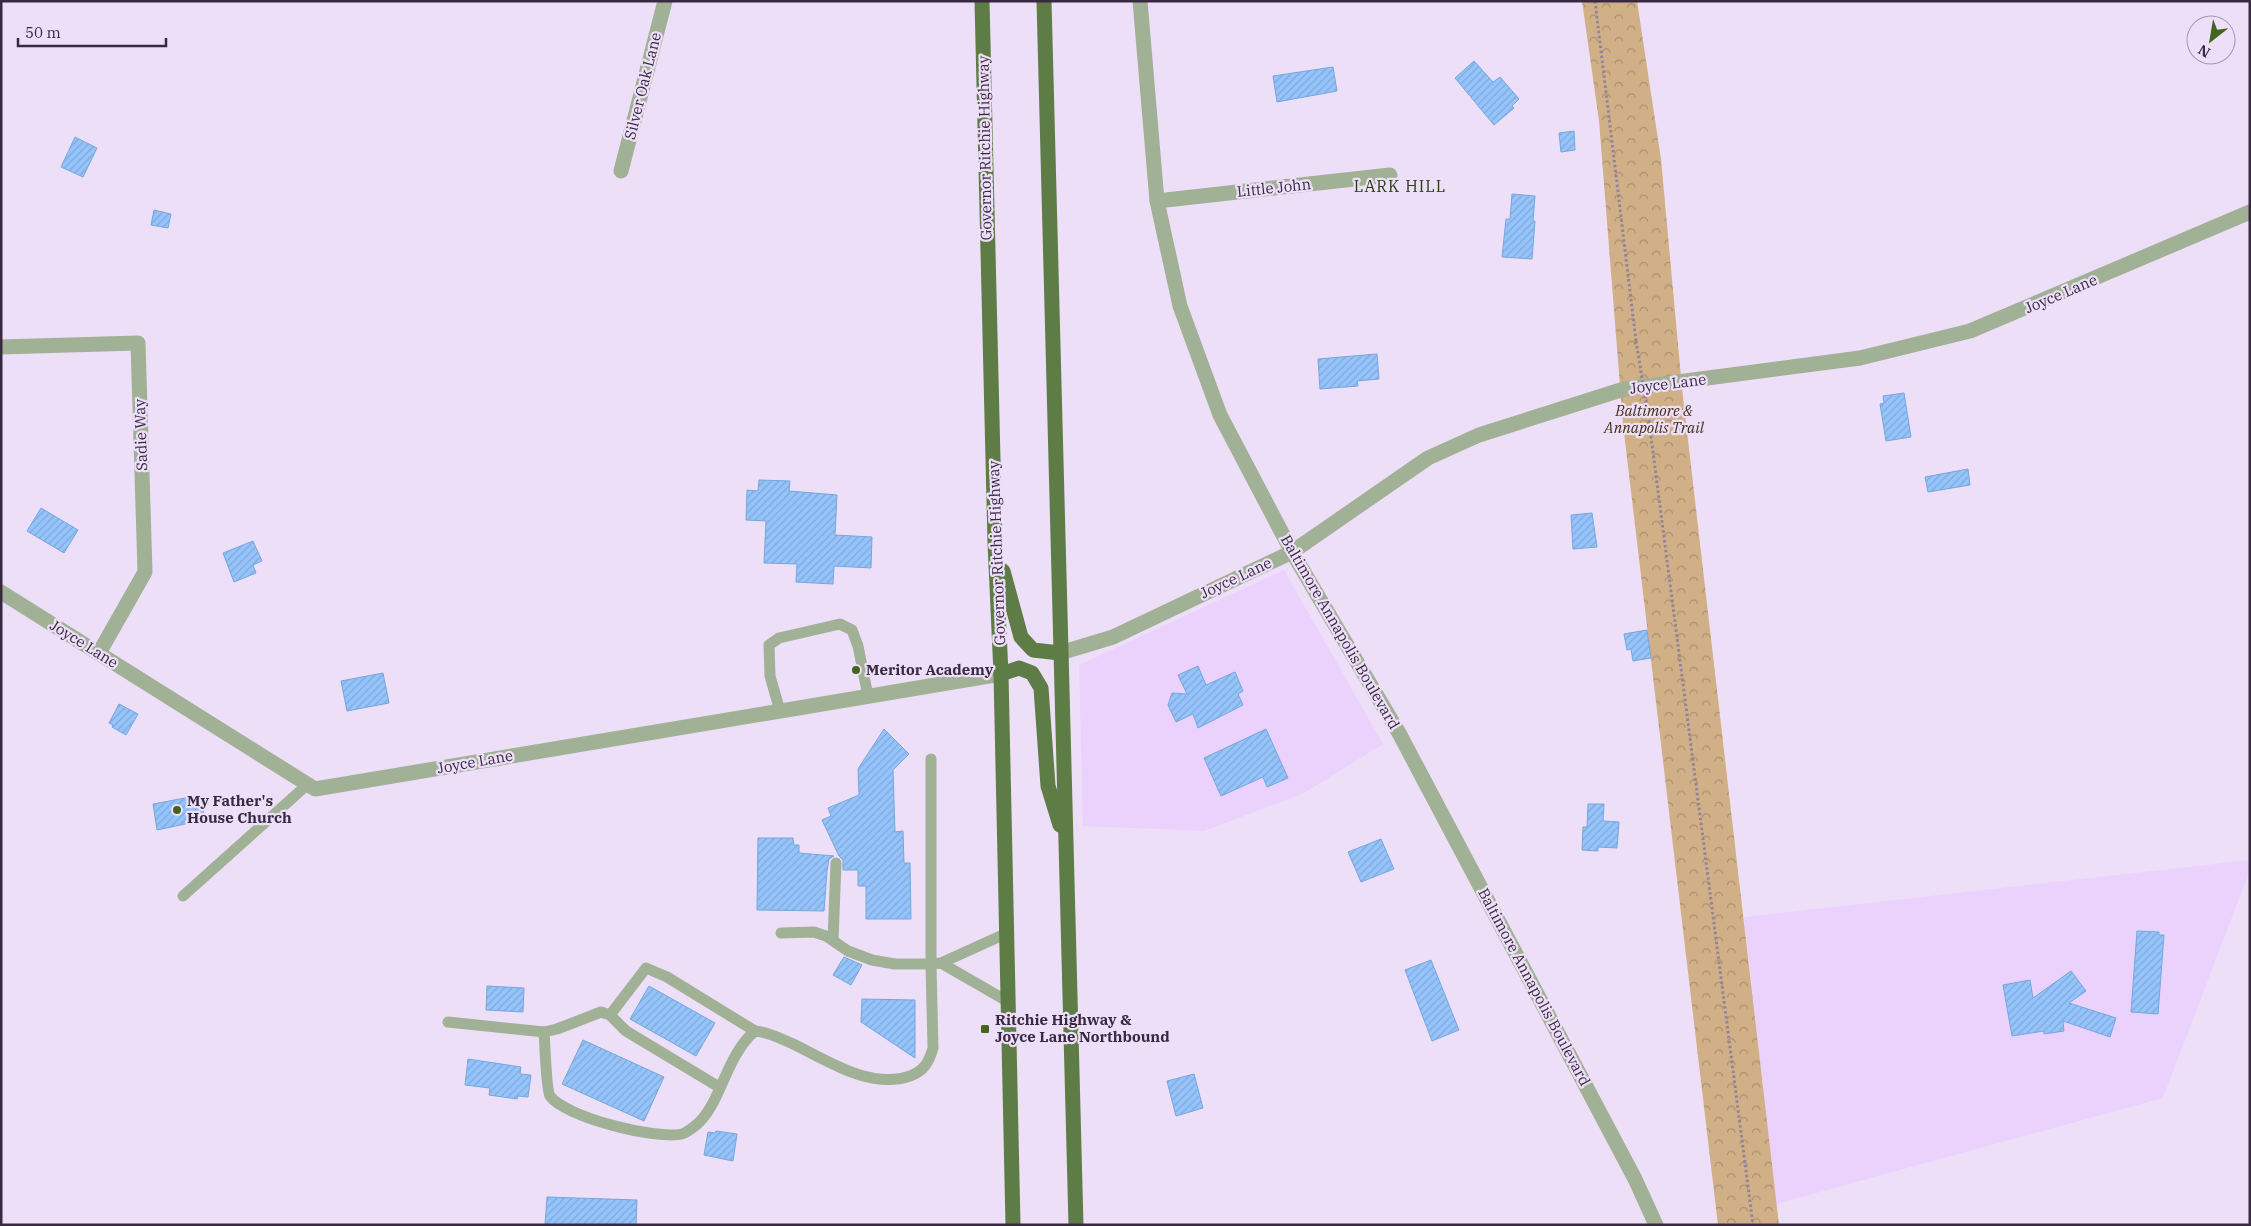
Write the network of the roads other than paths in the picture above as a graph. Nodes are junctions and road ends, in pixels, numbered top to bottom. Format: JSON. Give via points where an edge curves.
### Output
{"nodes":[{"id":1,"x":665,"y":1,"type":"edge"},
{"id":2,"x":982,"y":1,"type":"edge"},
{"id":3,"x":1044,"y":1,"type":"edge"},
{"id":4,"x":1140,"y":1,"type":"edge"},
{"id":5,"x":622,"y":170,"type":"dead end"},
{"id":6,"x":1390,"y":175,"type":"dead end"},
{"id":7,"x":1158,"y":200,"type":"junction"},
{"id":8,"x":2250,"y":212,"type":"edge"},
{"id":9,"x":1,"y":347,"type":"edge"},
{"id":10,"x":995,"y":543,"type":"junction"},
{"id":11,"x":1292,"y":552,"type":"junction"},
{"id":12,"x":1,"y":592,"type":"edge"},
{"id":13,"x":100,"y":653,"type":"junction"},
{"id":14,"x":1060,"y":653,"type":"junction"},
{"id":15,"x":1001,"y":674,"type":"junction"},
{"id":16,"x":868,"y":696,"type":"junction"},
{"id":17,"x":780,"y":711,"type":"junction"},
{"id":18,"x":931,"y":759,"type":"dead end"},
{"id":19,"x":308,"y":784,"type":"junction"},
{"id":20,"x":1066,"y":843,"type":"junction"},
{"id":21,"x":836,"y":863,"type":"dead end"},
{"id":22,"x":183,"y":896,"type":"dead end"},
{"id":23,"x":780,"y":933,"type":"dead end"},
{"id":24,"x":1005,"y":934,"type":"junction"},
{"id":25,"x":833,"y":940,"type":"junction"},
{"id":26,"x":936,"y":963,"type":"junction"},
{"id":27,"x":1007,"y":1001,"type":"junction"},
{"id":28,"x":610,"y":1015,"type":"junction"},
{"id":29,"x":448,"y":1022,"type":"dead end"},
{"id":30,"x":755,"y":1031,"type":"junction"},
{"id":31,"x":544,"y":1032,"type":"junction"},
{"id":32,"x":719,"y":1087,"type":"junction"},
{"id":33,"x":1013,"y":1225,"type":"edge"},
{"id":34,"x":1076,"y":1225,"type":"edge"},
{"id":35,"x":1656,"y":1225,"type":"edge"}],
"edges":[{"from":1,"to":5,"type":"street","name":"Silver Oak Lane"},
{"from":2,"to":10,"type":"highway","name":"Governor Ritchie Highway"},
{"from":3,"to":14,"type":"highway"},
{"from":4,"to":7,"type":"street","name":"Baltimore Annapolis Boulevard"},
{"from":6,"to":7,"type":"street","name":"Little John"},
{"from":7,"to":11,"type":"street","name":"Baltimore Annapolis Boulevard","via":[[1180,306],[1220,415]]},
{"from":8,"to":11,"type":"street","name":"Joyce Lane","via":[[1970,331],[1860,358],[1624,389],[1479,435],[1428,458]]},
{"from":9,"to":13,"type":"street","name":"Sadie Way","via":[[138,343],[145,572]]},
{"from":10,"to":14,"type":"highway","via":[[1021,637],[1033,650]]},
{"from":10,"to":15,"type":"highway","name":"Governor Ritchie Highway"},
{"from":11,"to":14,"type":"street","name":"Joyce Lane","via":[[1113,637]]},
{"from":11,"to":35,"type":"street","name":"Baltimore Annapolis Boulevard","via":[[1399,733],[1635,1178]]},
{"from":12,"to":13,"type":"street","name":"Joyce Lane"},
{"from":13,"to":19,"type":"street","name":"Joyce Lane"},
{"from":14,"to":20,"type":"highway"},
{"from":15,"to":16,"type":"street","name":"Joyce Lane"},
{"from":15,"to":20,"type":"highway","via":[[1019,668],[1026,670],[1032,673],[1041,688],[1048,786]]},
{"from":15,"to":24,"type":"highway","name":"Governor Ritchie Highway"},
{"from":16,"to":17,"type":"street","name":"Joyce Lane"},
{"from":16,"to":17,"type":"lane","via":[[852,630],[840,624],[779,638],[769,645],[770,676]]},
{"from":17,"to":19,"type":"street","name":"Joyce Lane","via":[[315,789]]},
{"from":18,"to":26,"type":"lane"},
{"from":19,"to":22,"type":"lane"},
{"from":20,"to":34,"type":"highway"},
{"from":21,"to":25,"type":"lane"},
{"from":23,"to":25,"type":"lane","via":[[814,932]]},
{"from":24,"to":26,"type":"lane"},
{"from":24,"to":27,"type":"highway","name":"Governor Ritchie Highway"},
{"from":25,"to":26,"type":"lane","via":[[848,951],[872,960],[896,964]]},
{"from":26,"to":27,"type":"lane"},
{"from":26,"to":30,"type":"lane","via":[[933,1048],[930,1061],[913,1075],[898,1080],[876,1080],[774,1035]]},
{"from":27,"to":33,"type":"highway","name":"Governor Ritchie Highway"},
{"from":28,"to":30,"type":"lane","via":[[646,968],[667,977]]},
{"from":28,"to":31,"type":"lane","via":[[601,1012],[591,1014]]},
{"from":28,"to":32,"type":"lane","via":[[626,1031]]},
{"from":29,"to":31,"type":"lane"},
{"from":30,"to":32,"type":"lane","via":[[739,1048]]},
{"from":31,"to":32,"type":"lane","via":[[549,1094],[558,1104],[576,1114],[645,1133],[683,1134],[705,1116]]}]}
